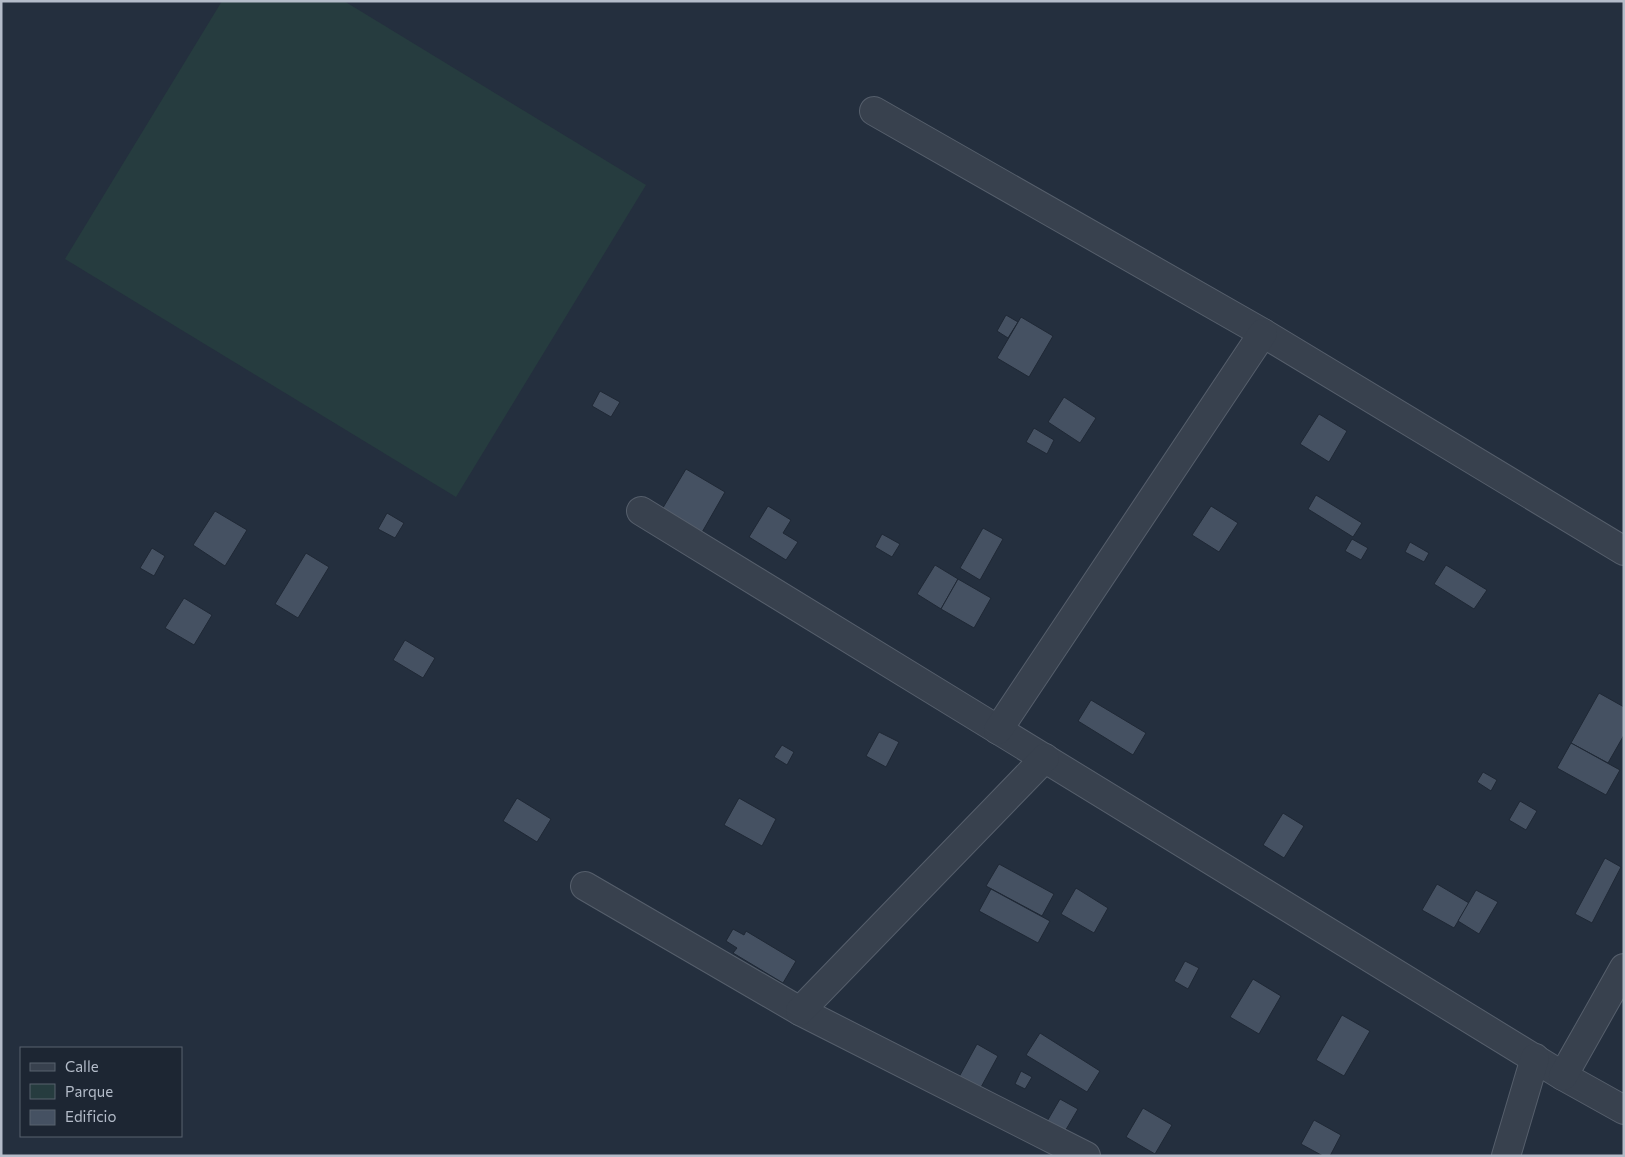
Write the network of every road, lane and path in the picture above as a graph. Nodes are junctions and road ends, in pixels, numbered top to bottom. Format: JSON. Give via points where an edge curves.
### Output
{"nodes":[{"id":1,"x":874,"y":111,"type":"dead end"},
{"id":2,"x":1263,"y":333,"type":"junction"},
{"id":3,"x":641,"y":511,"type":"dead end"},
{"id":4,"x":1624,"y":551,"type":"edge"},
{"id":5,"x":998,"y":730,"type":"junction"},
{"id":6,"x":1045,"y":758,"type":"junction"},
{"id":7,"x":585,"y":886,"type":"dead end"},
{"id":8,"x":1624,"y":968,"type":"edge"},
{"id":9,"x":800,"y":1011,"type":"junction"},
{"id":10,"x":1534,"y":1058,"type":"junction"},
{"id":11,"x":1563,"y":1076,"type":"junction"},
{"id":12,"x":1624,"y":1110,"type":"edge"},
{"id":13,"x":1086,"y":1156,"type":"edge"},
{"id":14,"x":1506,"y":1156,"type":"edge"}],
"edges":[{"from":1,"to":2,"type":"street"},
{"from":2,"to":4,"type":"street"},
{"from":2,"to":5,"type":"street"},
{"from":3,"to":5,"type":"street"},
{"from":5,"to":6,"type":"street"},
{"from":6,"to":9,"type":"street"},
{"from":6,"to":10,"type":"street"},
{"from":7,"to":9,"type":"street"},
{"from":8,"to":11,"type":"street"},
{"from":9,"to":13,"type":"street"},
{"from":10,"to":11,"type":"street"},
{"from":10,"to":14,"type":"street"},
{"from":11,"to":12,"type":"street"}]}
